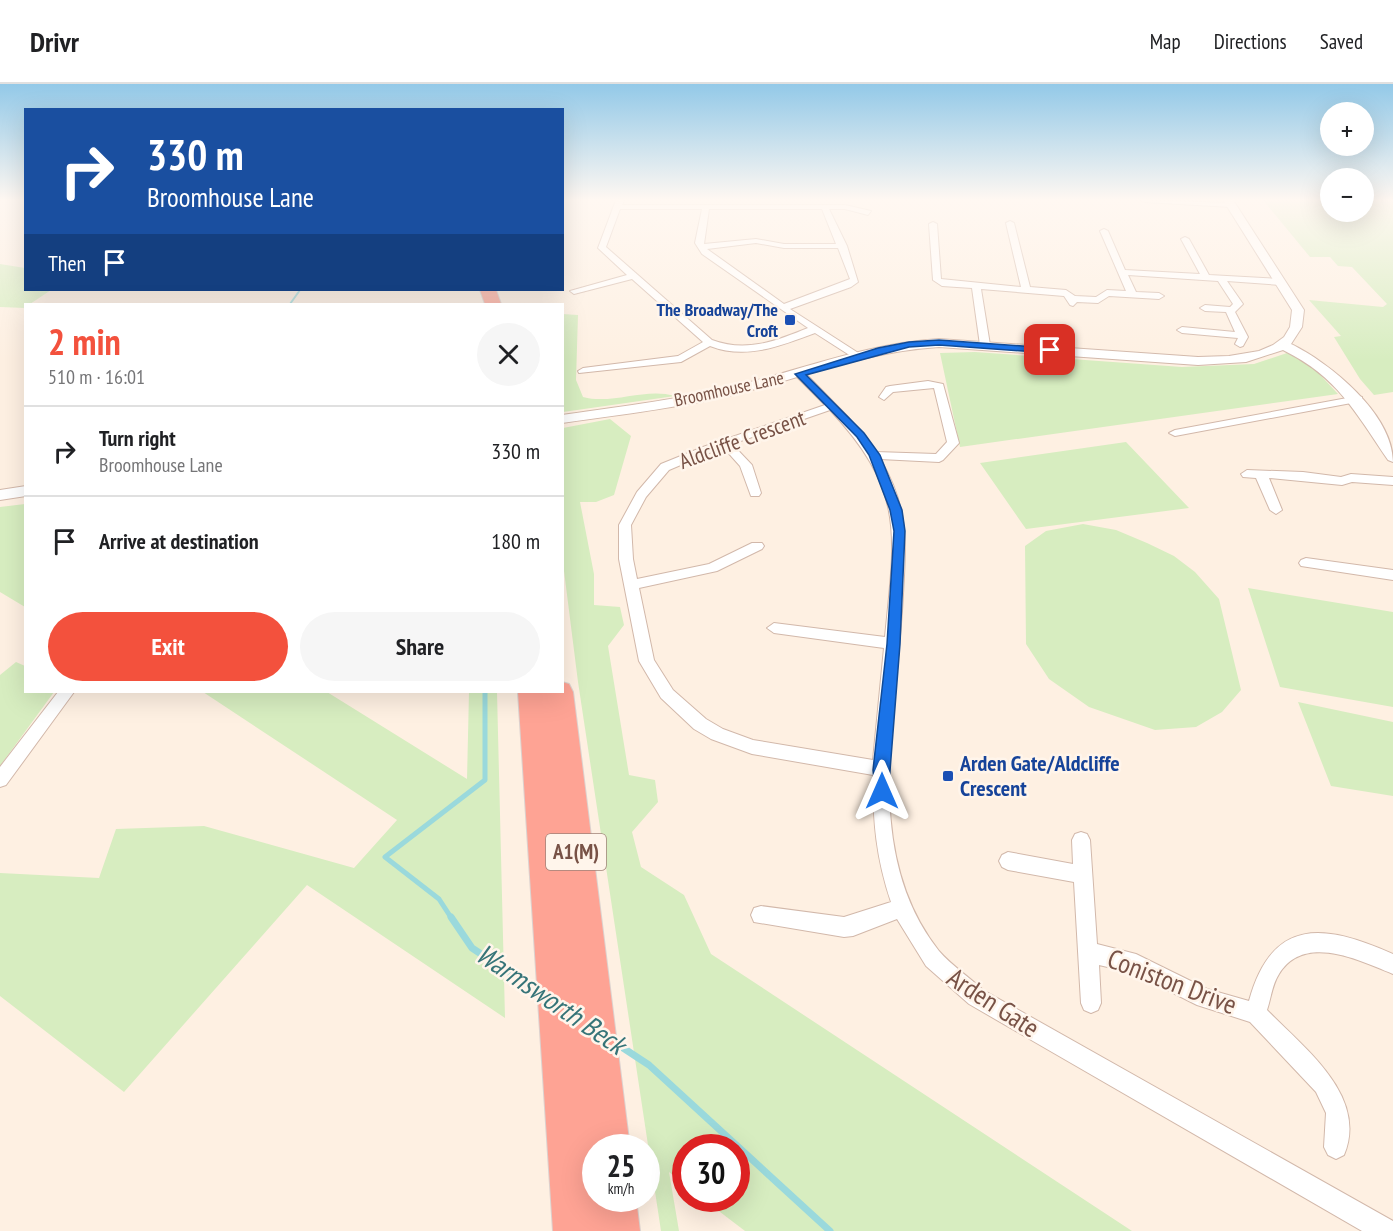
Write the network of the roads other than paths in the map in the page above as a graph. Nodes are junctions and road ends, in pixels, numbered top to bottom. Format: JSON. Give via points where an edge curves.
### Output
{"nodes":[{"id":1,"x":608,"y":254,"type":"edge"},
{"id":2,"x":710,"y":254,"type":"edge"},
{"id":3,"x":846,"y":254,"type":"edge"},
{"id":4,"x":936,"y":254,"type":"edge"},
{"id":5,"x":1017,"y":254,"type":"edge"},
{"id":6,"x":1114,"y":254,"type":"edge"},
{"id":7,"x":1193,"y":254,"type":"edge"},
{"id":8,"x":1263,"y":254,"type":"edge"},
{"id":9,"x":1122,"y":272,"type":"junction"},
{"id":10,"x":632,"y":276,"type":"junction"},
{"id":11,"x":1205,"y":276,"type":"junction"},
{"id":12,"x":1220,"y":277,"type":"junction"},
{"id":13,"x":1281,"y":282,"type":"junction"},
{"id":14,"x":976,"y":287,"type":"junction"},
{"id":15,"x":1026,"y":290,"type":"junction"},
{"id":16,"x":574,"y":291,"type":"dead end"},
{"id":17,"x":1132,"y":294,"type":"junction"},
{"id":18,"x":1159,"y":296,"type":"dead end"},
{"id":19,"x":783,"y":308,"type":"junction"},
{"id":20,"x":1204,"y":308,"type":"dead end"},
{"id":21,"x":1231,"y":310,"type":"junction"},
{"id":22,"x":815,"y":329,"type":"junction"},
{"id":23,"x":709,"y":342,"type":"junction"},
{"id":24,"x":985,"y":345,"type":"junction"},
{"id":25,"x":1283,"y":345,"type":"junction"},
{"id":26,"x":1197,"y":346,"type":"dead end"},
{"id":27,"x":858,"y":356,"type":"junction"},
{"id":28,"x":583,"y":371,"type":"dead end"},
{"id":29,"x":800,"y":374,"type":"junction"},
{"id":30,"x":884,"y":397,"type":"dead end"},
{"id":31,"x":1358,"y":399,"type":"junction"},
{"id":32,"x":832,"y":406,"type":"junction"},
{"id":33,"x":564,"y":419,"type":"edge"},
{"id":34,"x":1175,"y":433,"type":"dead end"},
{"id":35,"x":726,"y":444,"type":"junction"},
{"id":36,"x":874,"y":455,"type":"junction"},
{"id":37,"x":1393,"y":458,"type":"edge"},
{"id":38,"x":1247,"y":474,"type":"dead end"},
{"id":39,"x":1261,"y":475,"type":"junction"},
{"id":40,"x":1393,"y":481,"type":"edge"},
{"id":41,"x":24,"y":491,"type":"edge"},
{"id":42,"x":755,"y":493,"type":"dead end"},
{"id":43,"x":0,"y":495,"type":"edge"},
{"id":44,"x":1276,"y":510,"type":"dead end"},
{"id":45,"x":757,"y":546,"type":"dead end"},
{"id":46,"x":1306,"y":563,"type":"dead end"},
{"id":47,"x":1393,"y":575,"type":"edge"},
{"id":48,"x":631,"y":585,"type":"junction"},
{"id":49,"x":774,"y":628,"type":"dead end"},
{"id":50,"x":893,"y":644,"type":"junction"},
{"id":51,"x":65,"y":693,"type":"edge"},
{"id":52,"x":532,"y":693,"type":"edge"},
{"id":53,"x":559,"y":693,"type":"edge"},
{"id":54,"x":881,"y":770,"type":"junction"},
{"id":55,"x":0,"y":780,"type":"edge"},
{"id":56,"x":1081,"y":840,"type":"dead end"},
{"id":57,"x":1008,"y":861,"type":"dead end"},
{"id":58,"x":1083,"y":875,"type":"junction"},
{"id":59,"x":901,"y":908,"type":"junction"},
{"id":60,"x":761,"y":915,"type":"dead end"},
{"id":61,"x":1088,"y":952,"type":"junction"},
{"id":62,"x":1393,"y":964,"type":"edge"},
{"id":63,"x":1091,"y":1003,"type":"dead end"},
{"id":64,"x":1256,"y":1013,"type":"junction"},
{"id":65,"x":576,"y":1017,"type":"junction"},
{"id":66,"x":605,"y":1134,"type":"edge"},
{"id":67,"x":1336,"y":1147,"type":"dead end"},
{"id":68,"x":616,"y":1212,"type":"edge"},
{"id":69,"x":575,"y":1231,"type":"edge"},
{"id":70,"x":618,"y":1231,"type":"edge"},
{"id":71,"x":1386,"y":1231,"type":"edge"}],
"edges":[{"from":1,"to":10,"type":"street"},
{"from":2,"to":19,"type":"street"},
{"from":3,"to":19,"type":"street","via":[[855,277],[852,283]]},
{"from":4,"to":14,"type":"street","via":[[938,280]]},
{"from":5,"to":15,"type":"street"},
{"from":6,"to":9,"type":"street"},
{"from":7,"to":11,"type":"street"},
{"from":8,"to":13,"type":"street"},
{"from":9,"to":11,"type":"street"},
{"from":9,"to":17,"type":"street"},
{"from":10,"to":16,"type":"street"},
{"from":10,"to":23,"type":"street"},
{"from":11,"to":12,"type":"street"},
{"from":12,"to":13,"type":"street"},
{"from":12,"to":21,"type":"street","via":[[1238,304]]},
{"from":13,"to":25,"type":"street","via":[[1298,310],[1299,321]]},
{"from":14,"to":15,"type":"street"},
{"from":14,"to":24,"type":"street"},
{"from":15,"to":17,"type":"street","via":[[1066,293],[1072,301],[1098,300],[1107,293]]},
{"from":17,"to":18,"type":"street"},
{"from":19,"to":22,"type":"street"},
{"from":20,"to":21,"type":"street"},
{"from":21,"to":26,"type":"street","via":[[1241,339],[1186,331]]},
{"from":22,"to":23,"type":"street","via":[[756,349],[726,348]]},
{"from":22,"to":27,"type":"street"},
{"from":23,"to":28,"type":"street","via":[[681,359]]},
{"from":24,"to":25,"type":"street","name":"Broomhouse Lane","via":[[1198,361],[1249,357]]},
{"from":24,"to":27,"type":"street","name":"Broomhouse Lane","via":[[909,344]]},
{"from":25,"to":31,"type":"street","via":[[1327,370]]},
{"from":27,"to":29,"type":"street","name":"Broomhouse Lane"},
{"from":29,"to":32,"type":"street","name":"Arden Gate"},
{"from":29,"to":33,"type":"street","name":"Broomhouse Lane","via":[[675,402]]},
{"from":30,"to":36,"type":"street","via":[[890,389],[939,386],[953,443],[939,458]]},
{"from":31,"to":34,"type":"street"},
{"from":31,"to":37,"type":"street"},
{"from":32,"to":35,"type":"street","name":"Aldcliffe Crescent"},
{"from":32,"to":36,"type":"street","name":"Arden Gate","via":[[861,435]]},
{"from":35,"to":42,"type":"street","via":[[746,465]]},
{"from":35,"to":48,"type":"street","name":"Aldcliffe Crescent","via":[[665,467],[640,495],[625,525]]},
{"from":36,"to":50,"type":"street","name":"Arden Gate","via":[[896,510],[899,531]]},
{"from":38,"to":39,"type":"street"},
{"from":39,"to":40,"type":"street"},
{"from":39,"to":44,"type":"street"},
{"from":41,"to":43,"type":"street"},
{"from":45,"to":48,"type":"street","via":[[712,568]]},
{"from":46,"to":47,"type":"street"},
{"from":48,"to":54,"type":"street","name":"Aldcliffe Crescent","via":[[647,662],[667,694],[700,724],[752,747]]},
{"from":49,"to":50,"type":"street"},
{"from":50,"to":54,"type":"street","name":"Arden Gate"},
{"from":51,"to":55,"type":"street"},
{"from":52,"to":65,"type":"highway","number":"A1(M)"},
{"from":53,"to":65,"type":"highway","number":"A1(M)"},
{"from":54,"to":59,"type":"street","name":"Arden Gate","via":[[884,857]]},
{"from":56,"to":58,"type":"street","name":"Coniston Drive"},
{"from":57,"to":58,"type":"street"},
{"from":58,"to":61,"type":"street","name":"Coniston Drive"},
{"from":59,"to":60,"type":"street","via":[[854,927]]},
{"from":59,"to":71,"type":"street","name":"Arden Gate","via":[[928,957],[976,997]]},
{"from":61,"to":63,"type":"street","name":"Coniston Drive"},
{"from":61,"to":64,"type":"street","name":"Coniston Drive","via":[[1136,964],[1204,998]]},
{"from":62,"to":64,"type":"street","name":"Coniston Drive","via":[[1340,945],[1300,946],[1276,960]]},
{"from":64,"to":67,"type":"street","name":"Coniston Drive","via":[[1324,1084],[1337,1113]]},
{"from":65,"to":66,"type":"highway","number":"A1(M)"},
{"from":65,"to":69,"type":"highway","number":"A1(M)"},
{"from":68,"to":70,"type":"highway"}]}
